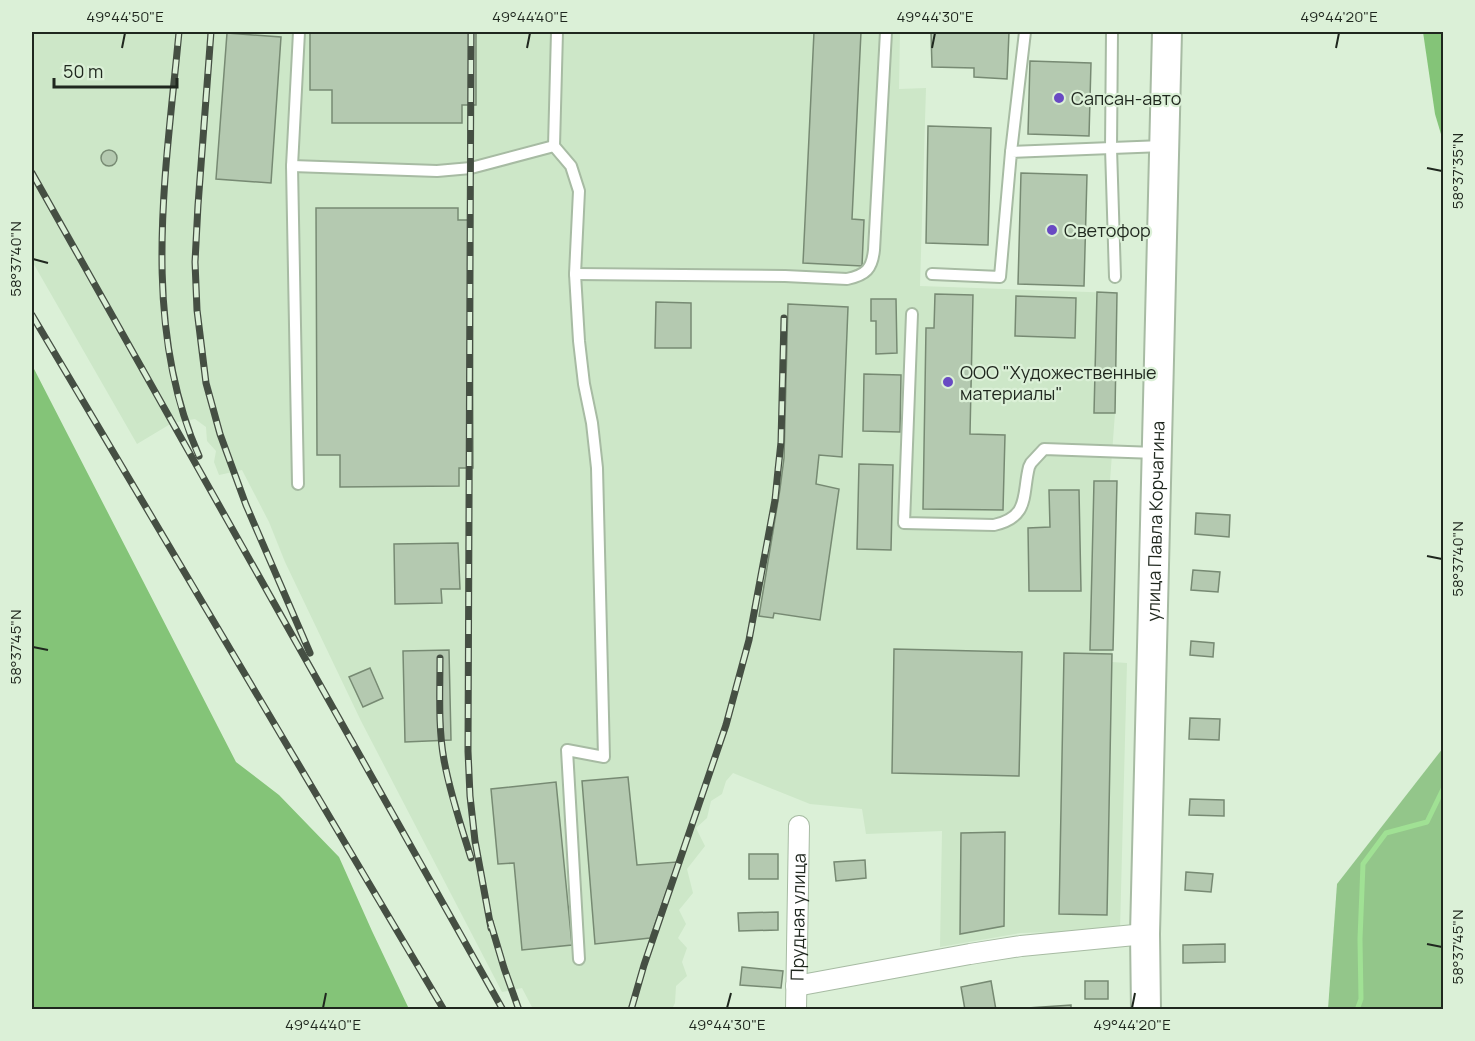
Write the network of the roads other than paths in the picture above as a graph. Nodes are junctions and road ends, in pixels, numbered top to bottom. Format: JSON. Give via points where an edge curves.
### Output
{"nodes":[{"id":1,"x":299,"y":32,"type":"edge"},
{"id":2,"x":557,"y":32,"type":"edge"},
{"id":3,"x":886,"y":32,"type":"edge"},
{"id":4,"x":1025,"y":32,"type":"edge"},
{"id":5,"x":1113,"y":32,"type":"edge"},
{"id":6,"x":1167,"y":32,"type":"edge"},
{"id":7,"x":554,"y":146,"type":"junction"},
{"id":8,"x":1163,"y":146,"type":"junction"},
{"id":9,"x":1111,"y":148,"type":"junction"},
{"id":10,"x":1011,"y":152,"type":"junction"},
{"id":11,"x":292,"y":166,"type":"junction"},
{"id":12,"x":575,"y":273,"type":"junction"},
{"id":13,"x":932,"y":274,"type":"dead end"},
{"id":14,"x":1115,"y":277,"type":"dead end"},
{"id":15,"x":912,"y":314,"type":"dead end"},
{"id":16,"x":1156,"y":453,"type":"junction"},
{"id":17,"x":298,"y":484,"type":"dead end"},
{"id":18,"x":799,"y":826,"type":"dead end"},
{"id":19,"x":1145,"y":934,"type":"junction"},
{"id":20,"x":579,"y":959,"type":"dead end"},
{"id":21,"x":796,"y":987,"type":"junction"},
{"id":22,"x":796,"y":1010,"type":"edge"},
{"id":23,"x":1146,"y":1010,"type":"edge"}],
"edges":[{"from":1,"to":11,"type":"lane"},
{"from":2,"to":7,"type":"lane"},
{"from":3,"to":12,"type":"lane","via":[[874,250],[863,274],[847,279]]},
{"from":4,"to":10,"type":"lane"},
{"from":5,"to":9,"type":"lane"},
{"from":6,"to":8,"type":"main road","name":"улица Павла Корчагина"},
{"from":7,"to":11,"type":"lane","via":[[471,168],[437,171]]},
{"from":7,"to":12,"type":"lane","via":[[572,166],[579,191]]},
{"from":8,"to":9,"type":"lane"},
{"from":8,"to":16,"type":"main road","name":"улица Павла Корчагина"},
{"from":9,"to":10,"type":"lane"},
{"from":9,"to":14,"type":"lane"},
{"from":10,"to":13,"type":"lane","via":[[1000,277]]},
{"from":11,"to":17,"type":"lane"},
{"from":12,"to":20,"type":"lane","via":[[582,362],[597,468],[604,757],[567,750]]},
{"from":15,"to":16,"type":"lane","via":[[904,523],[994,525],[1008,521],[1021,509],[1029,467],[1044,449]]},
{"from":16,"to":19,"type":"main road","name":"улица Павла Корчагина"},
{"from":18,"to":21,"type":"street","name":"Прудная улица"},
{"from":19,"to":21,"type":"street","via":[[1021,946]]},
{"from":19,"to":23,"type":"main road","name":"улица Павла Корчагина"},
{"from":21,"to":22,"type":"street","name":"Прудная улица"}]}
